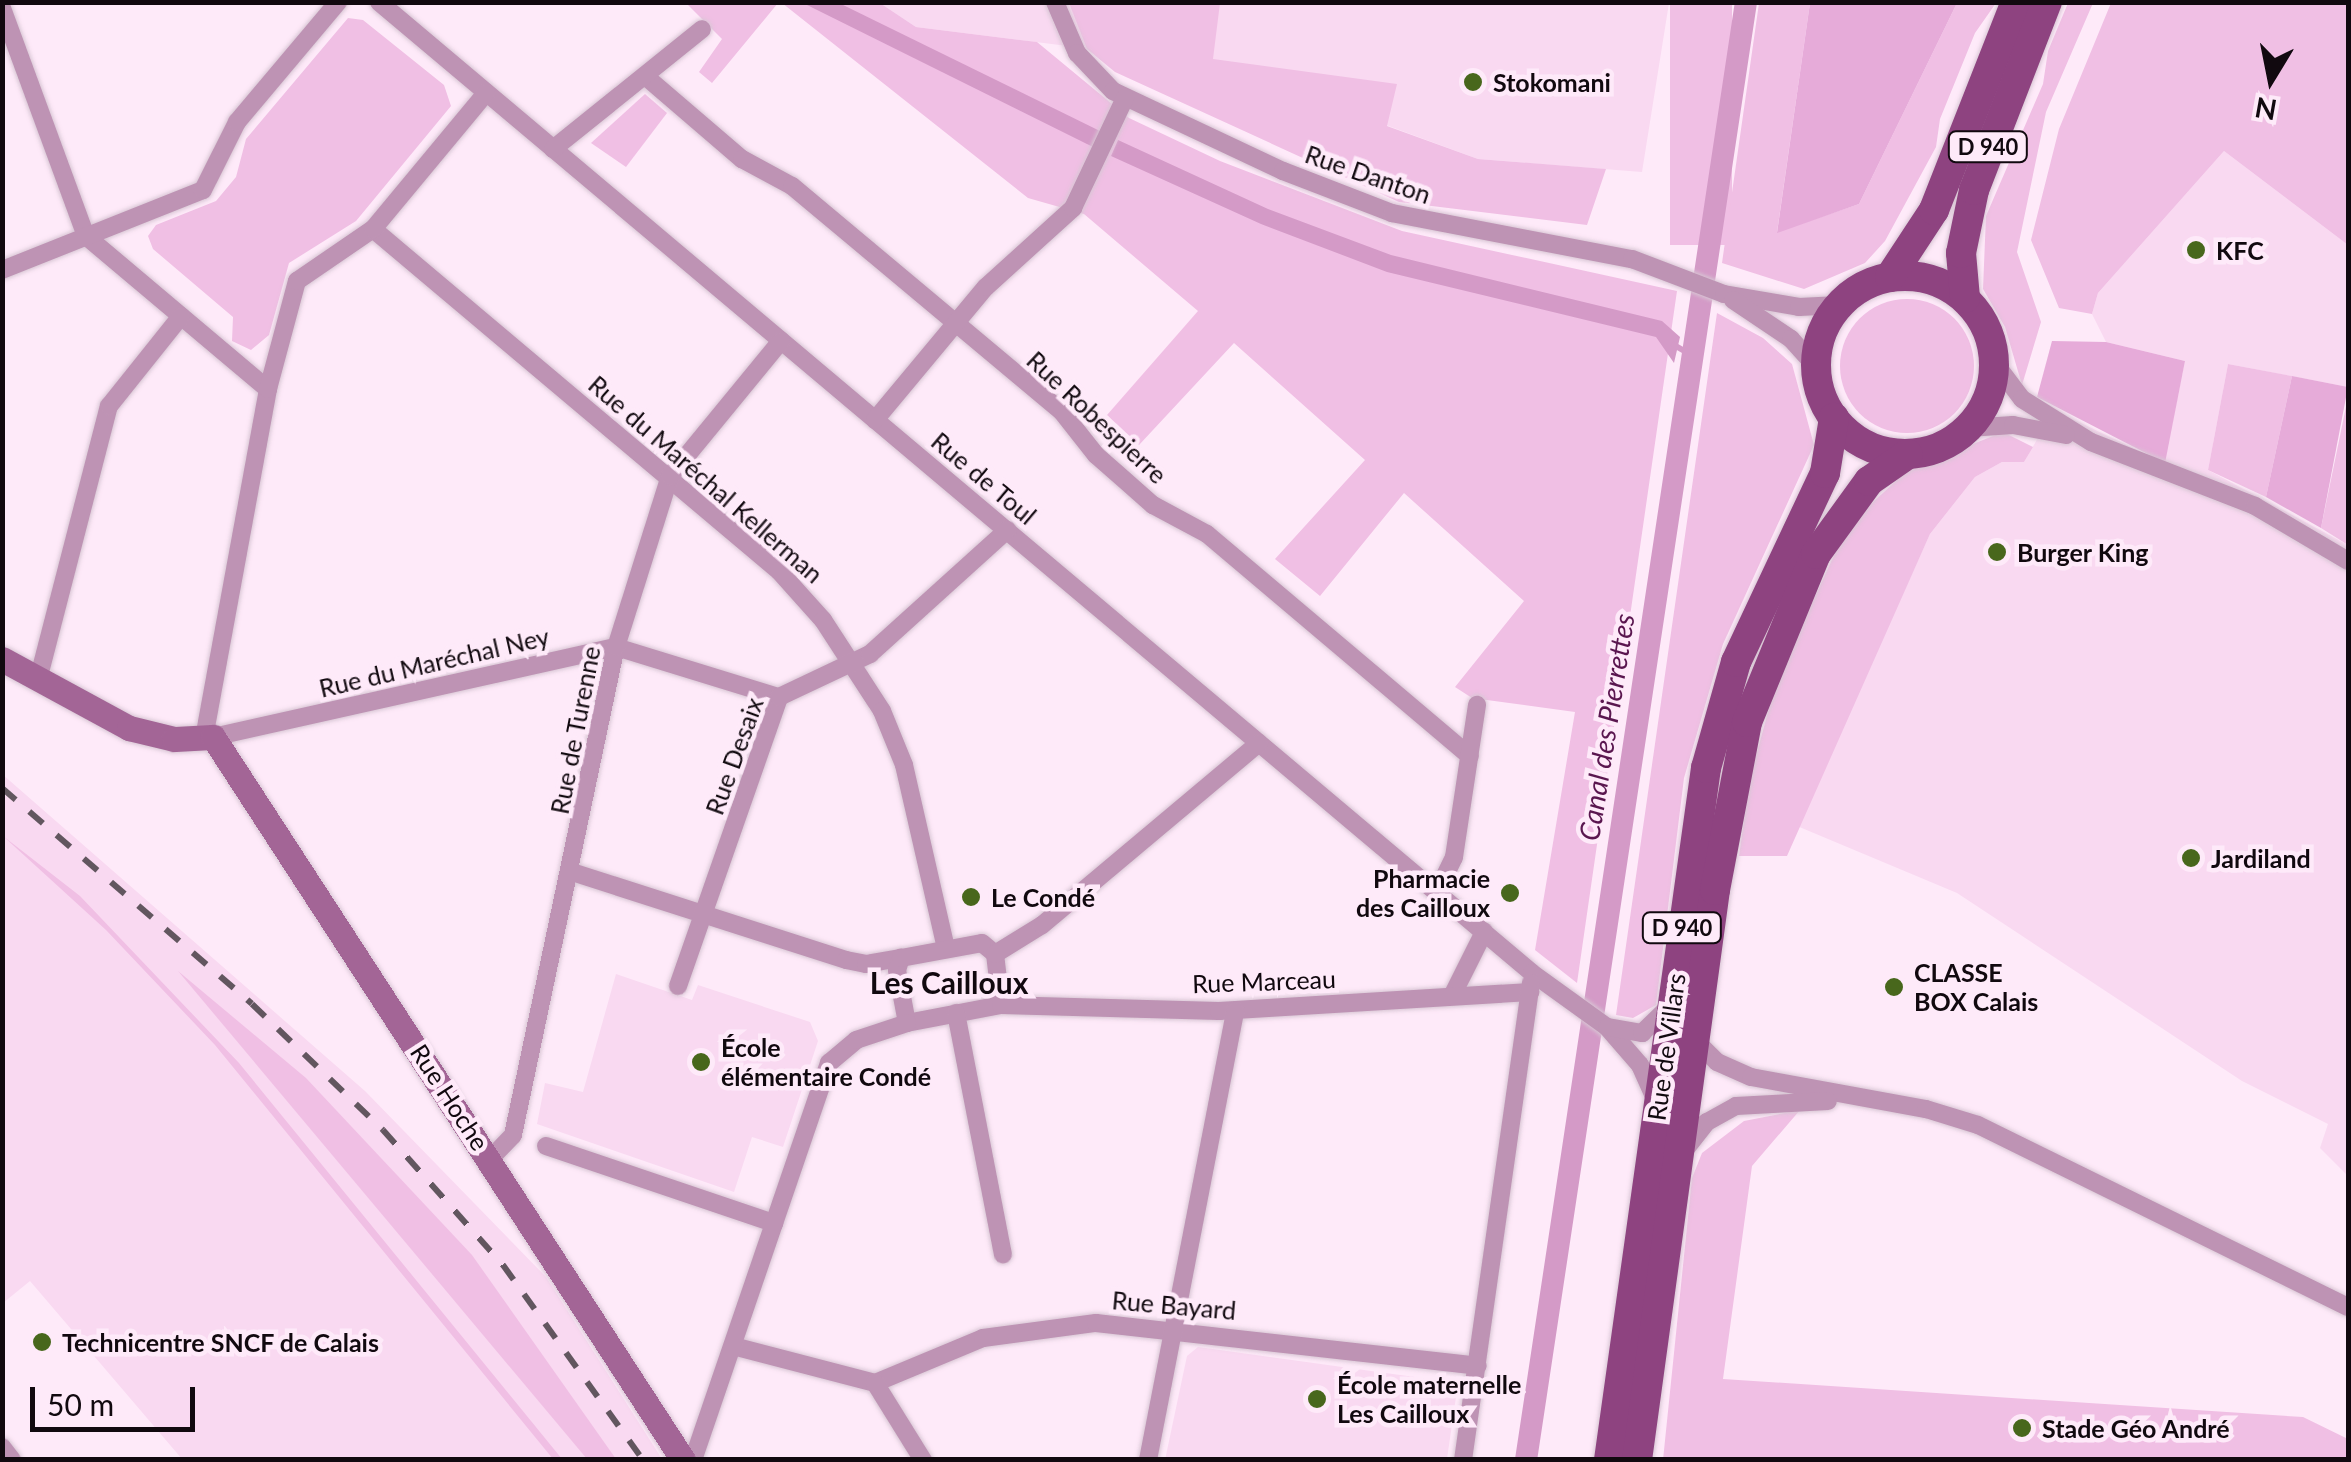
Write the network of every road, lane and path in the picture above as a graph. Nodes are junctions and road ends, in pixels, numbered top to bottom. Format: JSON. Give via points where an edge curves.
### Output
{"nodes":[{"id":1,"x":338,"y":2,"type":"edge"},
{"id":2,"x":378,"y":2,"type":"edge"},
{"id":3,"x":1055,"y":2,"type":"edge"},
{"id":4,"x":2016,"y":2,"type":"edge"},
{"id":5,"x":2047,"y":2,"type":"edge"},
{"id":6,"x":2,"y":8,"type":"edge"},
{"id":7,"x":702,"y":29,"type":"dead end"},
{"id":8,"x":644,"y":76,"type":"junction"},
{"id":9,"x":486,"y":93,"type":"junction"},
{"id":10,"x":1125,"y":98,"type":"junction"},
{"id":11,"x":553,"y":149,"type":"junction"},
{"id":12,"x":373,"y":228,"type":"junction"},
{"id":13,"x":86,"y":236,"type":"junction"},
{"id":14,"x":2,"y":270,"type":"edge"},
{"id":15,"x":1890,"y":277,"type":"junction"},
{"id":16,"x":1724,"y":294,"type":"junction"},
{"id":17,"x":1965,"y":298,"type":"junction"},
{"id":18,"x":1839,"y":305,"type":"junction"},
{"id":19,"x":180,"y":316,"type":"junction"},
{"id":20,"x":955,"y":324,"type":"junction"},
{"id":21,"x":781,"y":341,"type":"junction"},
{"id":22,"x":1994,"y":362,"type":"junction"},
{"id":23,"x":1816,"y":368,"type":"junction"},
{"id":24,"x":268,"y":388,"type":"junction"},
{"id":25,"x":1834,"y":418,"type":"junction"},
{"id":26,"x":874,"y":420,"type":"junction"},
{"id":27,"x":1968,"y":428,"type":"junction"},
{"id":28,"x":2091,"y":442,"type":"junction"},
{"id":29,"x":1908,"y":454,"type":"junction"},
{"id":30,"x":670,"y":476,"type":"junction"},
{"id":31,"x":1007,"y":530,"type":"junction"},
{"id":32,"x":2348,"y":561,"type":"edge"},
{"id":33,"x":616,"y":646,"type":"junction"},
{"id":34,"x":2,"y":659,"type":"edge"},
{"id":35,"x":854,"y":663,"type":"junction"},
{"id":36,"x":38,"y":680,"type":"junction"},
{"id":37,"x":780,"y":697,"type":"junction"},
{"id":38,"x":1477,"y":706,"type":"dead end"},
{"id":39,"x":209,"y":737,"type":"junction"},
{"id":40,"x":1259,"y":743,"type":"junction"},
{"id":41,"x":1470,"y":756,"type":"junction"},
{"id":42,"x":572,"y":872,"type":"junction"},
{"id":43,"x":1437,"y":892,"type":"junction"},
{"id":44,"x":704,"y":914,"type":"junction"},
{"id":45,"x":1484,"y":932,"type":"junction"},
{"id":46,"x":946,"y":948,"type":"junction"},
{"id":47,"x":995,"y":954,"type":"junction"},
{"id":48,"x":901,"y":958,"type":"junction"},
{"id":49,"x":1531,"y":982,"type":"junction"},
{"id":50,"x":678,"y":986,"type":"dead end"},
{"id":51,"x":1452,"y":996,"type":"junction"},
{"id":52,"x":1672,"y":1002,"type":"junction"},
{"id":53,"x":1001,"y":1005,"type":"junction"},
{"id":54,"x":1235,"y":1010,"type":"junction"},
{"id":55,"x":956,"y":1013,"type":"junction"},
{"id":56,"x":907,"y":1023,"type":"junction"},
{"id":57,"x":1607,"y":1027,"type":"junction"},
{"id":58,"x":1695,"y":1040,"type":"junction"},
{"id":59,"x":1899,"y":1105,"type":"junction"},
{"id":60,"x":1658,"y":1106,"type":"junction"},
{"id":61,"x":546,"y":1146,"type":"dead end"},
{"id":62,"x":490,"y":1159,"type":"junction"},
{"id":63,"x":1679,"y":1159,"type":"junction"},
{"id":64,"x":774,"y":1223,"type":"junction"},
{"id":65,"x":1003,"y":1254,"type":"dead end"},
{"id":66,"x":2348,"y":1307,"type":"edge"},
{"id":67,"x":1174,"y":1328,"type":"junction"},
{"id":68,"x":733,"y":1346,"type":"junction"},
{"id":69,"x":1478,"y":1366,"type":"junction"},
{"id":70,"x":875,"y":1383,"type":"junction"},
{"id":71,"x":2,"y":1446,"type":"edge"},
{"id":72,"x":12,"y":1460,"type":"edge"},
{"id":73,"x":684,"y":1460,"type":"edge"},
{"id":74,"x":693,"y":1460,"type":"edge"},
{"id":75,"x":924,"y":1460,"type":"edge"},
{"id":76,"x":1148,"y":1460,"type":"edge"},
{"id":77,"x":1463,"y":1460,"type":"edge"},
{"id":78,"x":1609,"y":1460,"type":"edge"},
{"id":79,"x":1637,"y":1460,"type":"edge"}],
"edges":[{"from":1,"to":13,"type":"street","via":[[236,122],[203,190]]},
{"from":2,"to":9,"type":"street","name":"Rue de Toul"},
{"from":3,"to":10,"type":"street","name":"Rue Danton","via":[[1076,53]]},
{"from":4,"to":15,"type":"main road","number":"D 940","via":[[1934,210]]},
{"from":5,"to":17,"type":"main road","number":"D 940","via":[[1974,190],[1961,252]]},
{"from":6,"to":13,"type":"street"},
{"from":7,"to":8,"type":"street"},
{"from":8,"to":11,"type":"street"},
{"from":8,"to":20,"type":"street","name":"Rue Robespierre","via":[[742,159],[792,186]]},
{"from":9,"to":11,"type":"street","name":"Rue de Toul"},
{"from":9,"to":12,"type":"street"},
{"from":10,"to":16,"type":"street","name":"Rue Danton","via":[[1392,213],[1632,259]]},
{"from":10,"to":20,"type":"street","via":[[1073,208],[994,278]]},
{"from":11,"to":21,"type":"street","name":"Rue de Toul"},
{"from":12,"to":24,"type":"street","via":[[298,281]]},
{"from":12,"to":30,"type":"street","name":"Rue du Maréchal Kellerman"},
{"from":13,"to":14,"type":"street"},
{"from":13,"to":19,"type":"street"},
{"from":15,"to":17,"type":"main road","via":[[1927,278]]},
{"from":15,"to":18,"type":"main road"},
{"from":16,"to":18,"type":"street","via":[[1809,308]]},
{"from":16,"to":23,"type":"street","via":[[1790,339]]},
{"from":17,"to":22,"type":"main road","via":[[1985,324]]},
{"from":18,"to":23,"type":"main road","via":[[1822,334]]},
{"from":19,"to":24,"type":"street"},
{"from":19,"to":36,"type":"street","via":[[108,406]]},
{"from":20,"to":26,"type":"street"},
{"from":20,"to":41,"type":"street","name":"Rue Robespierre","via":[[1062,412],[1096,456],[1153,505],[1206,534]]},
{"from":21,"to":26,"type":"street","name":"Rue de Toul"},
{"from":21,"to":30,"type":"street","name":"Rue de Turenne"},
{"from":22,"to":27,"type":"main road","via":[[1990,394]]},
{"from":22,"to":28,"type":"street","via":[[2030,405]]},
{"from":23,"to":25,"type":"main road"},
{"from":24,"to":39,"type":"street"},
{"from":25,"to":29,"type":"main road","via":[[1864,444]]},
{"from":25,"to":52,"type":"main road","name":"Rue de Villars","number":"D 940","via":[[1825,473],[1761,601],[1716,726]]},
{"from":26,"to":31,"type":"street","name":"Rue de Toul"},
{"from":27,"to":28,"type":"street","via":[[2013,425]]},
{"from":27,"to":29,"type":"main road","via":[[1944,445]]},
{"from":28,"to":32,"type":"street","via":[[2267,512]]},
{"from":29,"to":58,"type":"main road","name":"Rue de Villars","number":"D 940","via":[[1869,481],[1830,532],[1759,682],[1731,788]]},
{"from":30,"to":33,"type":"street","name":"Rue de Turenne"},
{"from":30,"to":35,"type":"street","name":"Rue du Maréchal Kellerman","via":[[799,590]]},
{"from":31,"to":35,"type":"street","name":"Rue Desaix"},
{"from":31,"to":40,"type":"street","name":"Rue de Toul"},
{"from":33,"to":37,"type":"street","name":"Rue du Maréchal Ney"},
{"from":33,"to":39,"type":"street","name":"Rue du Maréchal Ney"},
{"from":33,"to":42,"type":"street","name":"Rue de Turenne"},
{"from":34,"to":36,"type":"street"},
{"from":35,"to":37,"type":"street","name":"Rue Desaix"},
{"from":35,"to":46,"type":"street","name":"Rue du Maréchal Kellerman","via":[[904,764]]},
{"from":36,"to":39,"type":"street","via":[[144,733]]},
{"from":37,"to":44,"type":"street","name":"Rue Desaix"},
{"from":38,"to":41,"type":"street"},
{"from":39,"to":62,"type":"street","name":"Rue Hoche"},
{"from":40,"to":43,"type":"street","name":"Rue de Toul"},
{"from":40,"to":47,"type":"street","via":[[1042,925]]},
{"from":41,"to":43,"type":"street","via":[[1452,866]]},
{"from":42,"to":44,"type":"street"},
{"from":42,"to":62,"type":"street","name":"Rue de Turenne","via":[[513,1135]]},
{"from":43,"to":45,"type":"street","name":"Rue de Toul"},
{"from":44,"to":48,"type":"street","via":[[866,964]]},
{"from":44,"to":50,"type":"street","name":"Rue Desaix"},
{"from":45,"to":49,"type":"street","name":"Rue de Toul"},
{"from":45,"to":51,"type":"street"},
{"from":46,"to":47,"type":"street","via":[[982,944]]},
{"from":46,"to":48,"type":"street"},
{"from":47,"to":53,"type":"street"},
{"from":48,"to":56,"type":"street","via":[[897,970]]},
{"from":49,"to":51,"type":"street","name":"Rue Marceau"},
{"from":49,"to":57,"type":"street","name":"Rue de Toul","via":[[1558,991]]},
{"from":49,"to":69,"type":"street"},
{"from":51,"to":54,"type":"street","name":"Rue Marceau"},
{"from":52,"to":57,"type":"street","via":[[1656,1024],[1637,1034]]},
{"from":52,"to":60,"type":"main road","name":"Rue de Villars","number":"D 940"},
{"from":53,"to":54,"type":"street","name":"Rue Marceau"},
{"from":53,"to":55,"type":"street","name":"Rue Marceau"},
{"from":54,"to":67,"type":"street"},
{"from":55,"to":56,"type":"street","name":"Rue Marceau"},
{"from":55,"to":65,"type":"street"},
{"from":56,"to":64,"type":"street","name":"Rue Marceau","via":[[856,1040],[829,1063]]},
{"from":57,"to":60,"type":"street","via":[[1646,1077]]},
{"from":58,"to":59,"type":"street","via":[[1717,1062],[1750,1077]]},
{"from":58,"to":63,"type":"main road","name":"Rue de Villars","number":"D 940"},
{"from":59,"to":63,"type":"street","via":[[1783,1100],[1736,1106],[1707,1122]]},
{"from":59,"to":66,"type":"street","via":[[1999,1134]]},
{"from":60,"to":78,"type":"main road","name":"Rue de Villars","number":"D 940"},
{"from":61,"to":64,"type":"street"},
{"from":62,"to":73,"type":"street","name":"Rue Hoche"},
{"from":63,"to":79,"type":"main road","name":"Rue de Villars","number":"D 940"},
{"from":64,"to":68,"type":"street","name":"Rue Marceau"},
{"from":67,"to":69,"type":"street","name":"Rue Bayard"},
{"from":67,"to":70,"type":"street","name":"Rue Bayard","via":[[1096,1323],[999,1334]]},
{"from":67,"to":76,"type":"street"},
{"from":68,"to":70,"type":"street"},
{"from":68,"to":74,"type":"street","name":"Rue Marceau"},
{"from":69,"to":77,"type":"street"},
{"from":70,"to":75,"type":"street"},
{"from":71,"to":72,"type":"street"}]}
